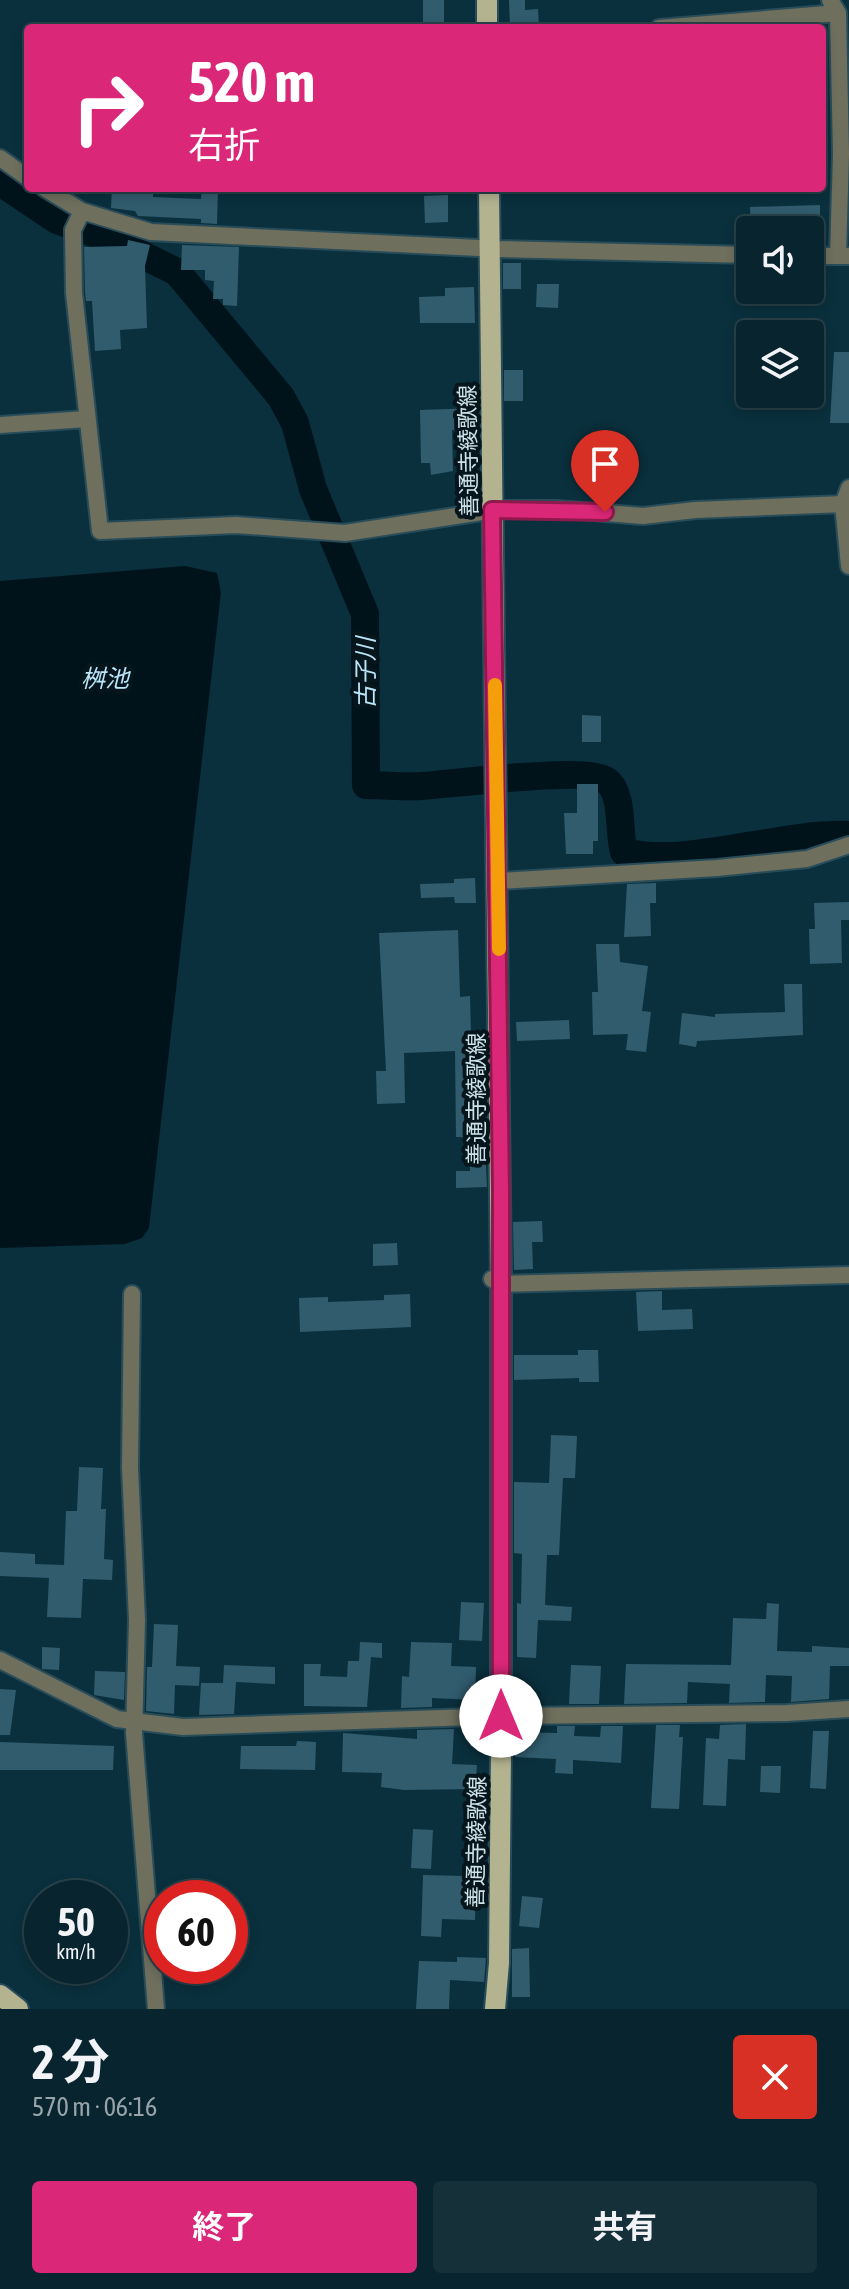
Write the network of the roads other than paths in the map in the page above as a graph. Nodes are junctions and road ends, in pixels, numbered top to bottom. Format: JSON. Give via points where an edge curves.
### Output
{"nodes":[{"id":1,"x":487,"y":0,"type":"edge"},
{"id":2,"x":834,"y":6,"type":"edge"},
{"id":3,"x":487,"y":24,"type":"edge"},
{"id":4,"x":691,"y":24,"type":"edge"},
{"id":5,"x":0,"y":158,"type":"edge"},
{"id":6,"x":24,"y":175,"type":"edge"},
{"id":7,"x":51,"y":192,"type":"edge"},
{"id":8,"x":489,"y":192,"type":"edge"},
{"id":9,"x":82,"y":211,"type":"junction"},
{"id":10,"x":490,"y":247,"type":"junction"},
{"id":11,"x":736,"y":255,"type":"edge"},
{"id":12,"x":844,"y":256,"type":"edge"},
{"id":13,"x":86,"y":419,"type":"junction"},
{"id":14,"x":0,"y":425,"type":"edge"},
{"id":15,"x":849,"y":488,"type":"edge"},
{"id":16,"x":843,"y":504,"type":"junction"},
{"id":17,"x":492,"y":510,"type":"junction"},
{"id":18,"x":849,"y":566,"type":"edge"},
{"id":19,"x":849,"y":845,"type":"edge"},
{"id":20,"x":498,"y":881,"type":"junction"},
{"id":21,"x":849,"y":1275,"type":"edge"},
{"id":22,"x":496,"y":1281,"type":"junction"},
{"id":23,"x":132,"y":1294,"type":"dead end"},
{"id":24,"x":0,"y":1660,"type":"edge"},
{"id":25,"x":849,"y":1709,"type":"edge"},
{"id":26,"x":501,"y":1716,"type":"junction"},
{"id":27,"x":136,"y":1723,"type":"junction"},
{"id":28,"x":0,"y":1995,"type":"edge"},
{"id":29,"x":18,"y":2009,"type":"edge"},
{"id":30,"x":156,"y":2009,"type":"edge"},
{"id":31,"x":495,"y":2009,"type":"edge"}],
"edges":[{"from":1,"to":3,"type":"main road"},
{"from":2,"to":4,"type":"street"},
{"from":2,"to":12,"type":"street"},
{"from":5,"to":6,"type":"street"},
{"from":7,"to":9,"type":"street"},
{"from":8,"to":10,"type":"main road","name":"善通寺綾歌線"},
{"from":9,"to":10,"type":"street","via":[[151,232]]},
{"from":9,"to":13,"type":"street","via":[[73,230],[74,293]]},
{"from":10,"to":11,"type":"street"},
{"from":10,"to":17,"type":"main road","name":"善通寺綾歌線"},
{"from":13,"to":14,"type":"street"},
{"from":13,"to":17,"type":"street","via":[[100,531],[236,525],[345,533]]},
{"from":15,"to":16,"type":"street"},
{"from":16,"to":17,"type":"street","via":[[643,516]]},
{"from":16,"to":18,"type":"street"},
{"from":17,"to":20,"type":"main road","name":"善通寺綾歌線"},
{"from":19,"to":20,"type":"street","via":[[807,859]]},
{"from":20,"to":22,"type":"main road","name":"善通寺綾歌線"},
{"from":21,"to":22,"type":"street"},
{"from":22,"to":26,"type":"main road","name":"善通寺綾歌線"},
{"from":23,"to":27,"type":"street"},
{"from":24,"to":27,"type":"street","via":[[98,1711]]},
{"from":25,"to":26,"type":"street"},
{"from":26,"to":27,"type":"street","via":[[183,1727]]},
{"from":26,"to":31,"type":"main road","name":"善通寺綾歌線"},
{"from":27,"to":30,"type":"street"},
{"from":28,"to":29,"type":"main road"}]}
